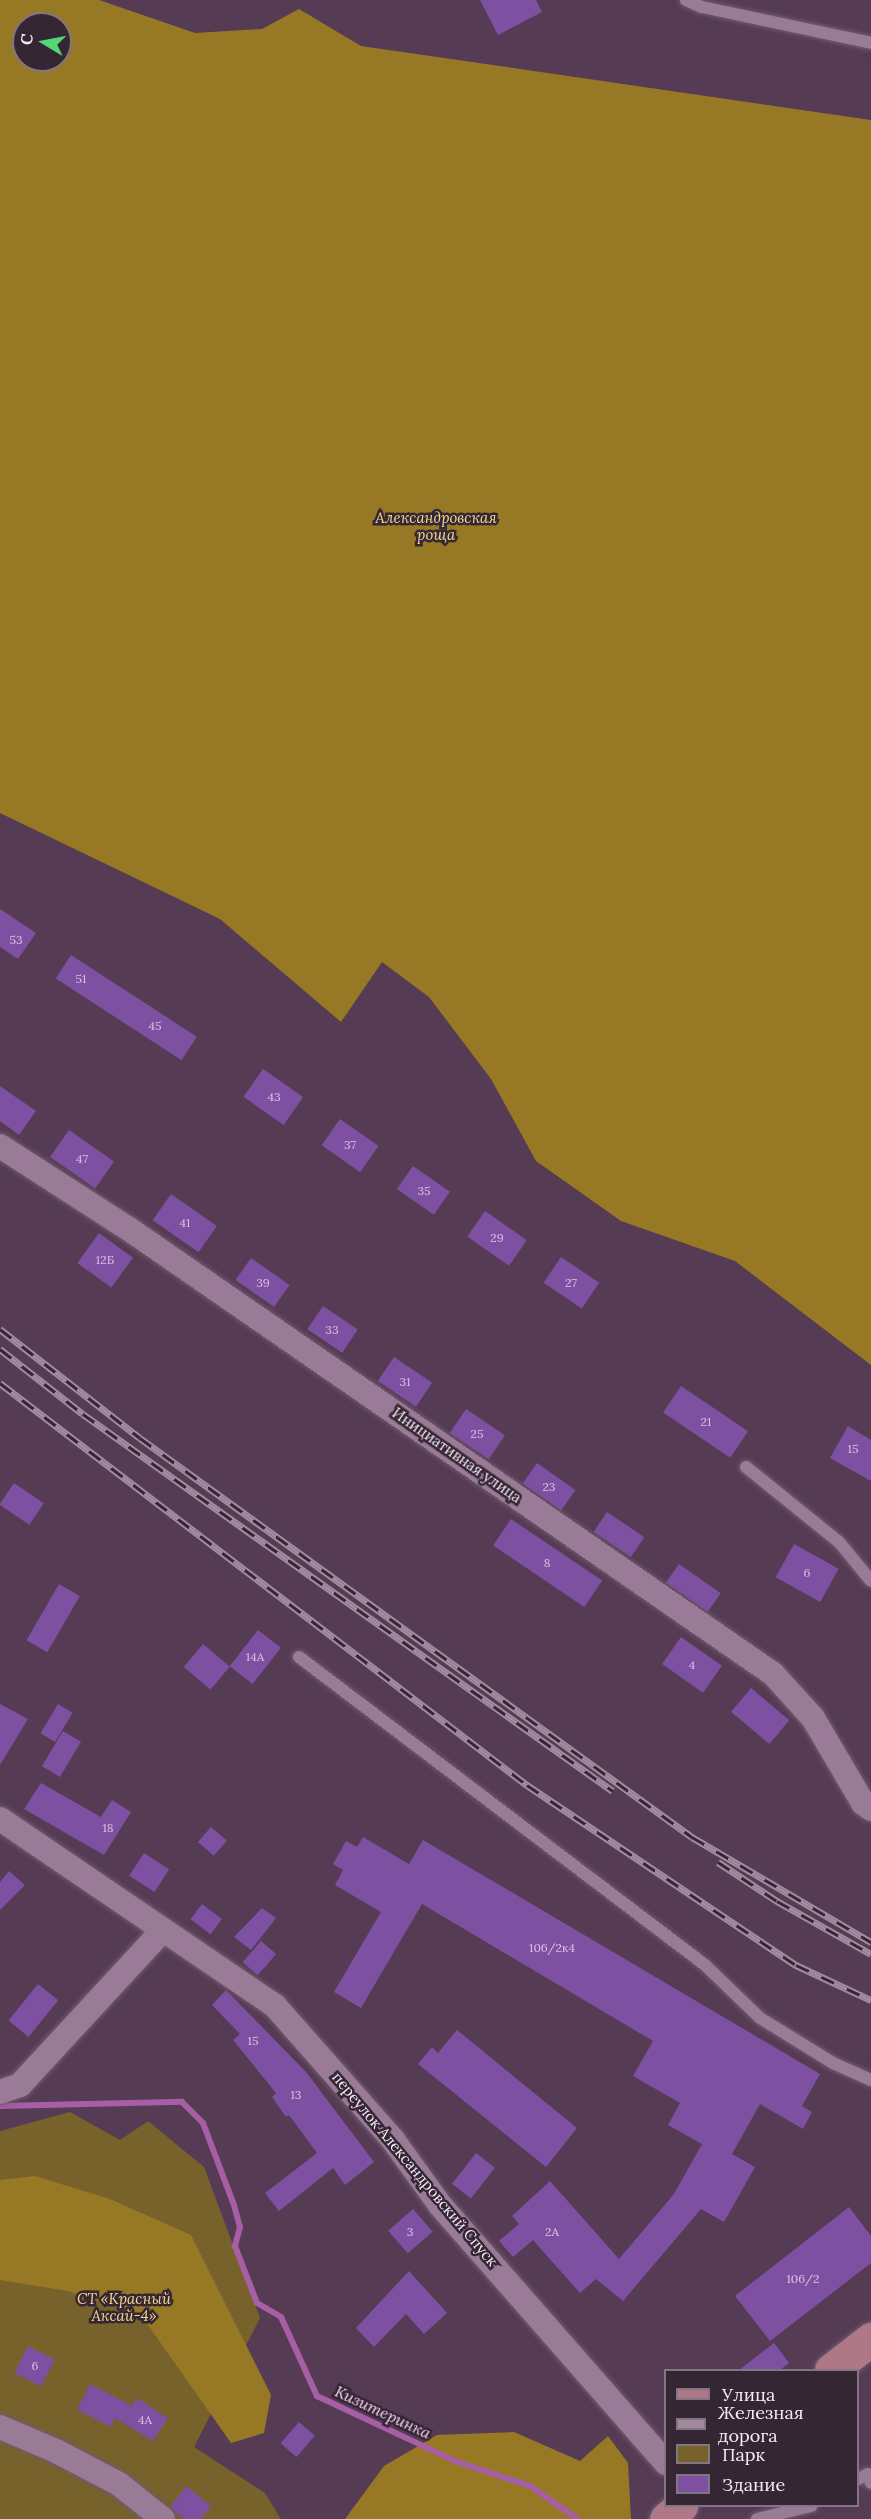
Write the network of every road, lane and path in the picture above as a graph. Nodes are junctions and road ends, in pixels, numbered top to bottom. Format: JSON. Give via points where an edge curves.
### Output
{"nodes":[{"id":1,"x":686,"y":0,"type":"edge"},
{"id":2,"x":871,"y":43,"type":"edge"},
{"id":3,"x":0,"y":1146,"type":"edge"},
{"id":4,"x":746,"y":1467,"type":"dead end"},
{"id":5,"x":871,"y":1581,"type":"edge"},
{"id":6,"x":299,"y":1657,"type":"dead end"},
{"id":7,"x":871,"y":1809,"type":"edge"},
{"id":8,"x":0,"y":1819,"type":"edge"},
{"id":9,"x":163,"y":1930,"type":"junction"},
{"id":10,"x":871,"y":2080,"type":"edge"},
{"id":11,"x":0,"y":2092,"type":"edge"},
{"id":12,"x":871,"y":2339,"type":"edge"},
{"id":13,"x":832,"y":2369,"type":"edge"},
{"id":14,"x":0,"y":2427,"type":"edge"},
{"id":15,"x":664,"y":2461,"type":"edge"},
{"id":16,"x":859,"y":2478,"type":"edge"},
{"id":17,"x":871,"y":2483,"type":"edge"},
{"id":18,"x":803,"y":2507,"type":"edge"},
{"id":19,"x":163,"y":2519,"type":"edge"},
{"id":20,"x":757,"y":2519,"type":"edge"}],
"edges":[{"from":1,"to":2,"type":"lane","via":[[702,7]]},
{"from":3,"to":7,"type":"street","name":"Инициативная улица","via":[[129,1229],[773,1674],[813,1718],[863,1803]]},
{"from":4,"to":5,"type":"lane","via":[[839,1542]]},
{"from":6,"to":10,"type":"lane","via":[[705,1965],[760,2018],[833,2063]]},
{"from":8,"to":9,"type":"street","name":"переулок Александровский Спуск"},
{"from":9,"to":11,"type":"street","via":[[20,2085]]},
{"from":9,"to":15,"type":"street","name":"переулок Александровский Спуск","via":[[275,2006],[393,2139],[440,2205]]},
{"from":12,"to":13,"type":"street"},
{"from":14,"to":19,"type":"street","via":[[119,2484]]},
{"from":16,"to":17,"type":"lane","via":[[867,2474]]},
{"from":18,"to":20,"type":"lane"}]}
